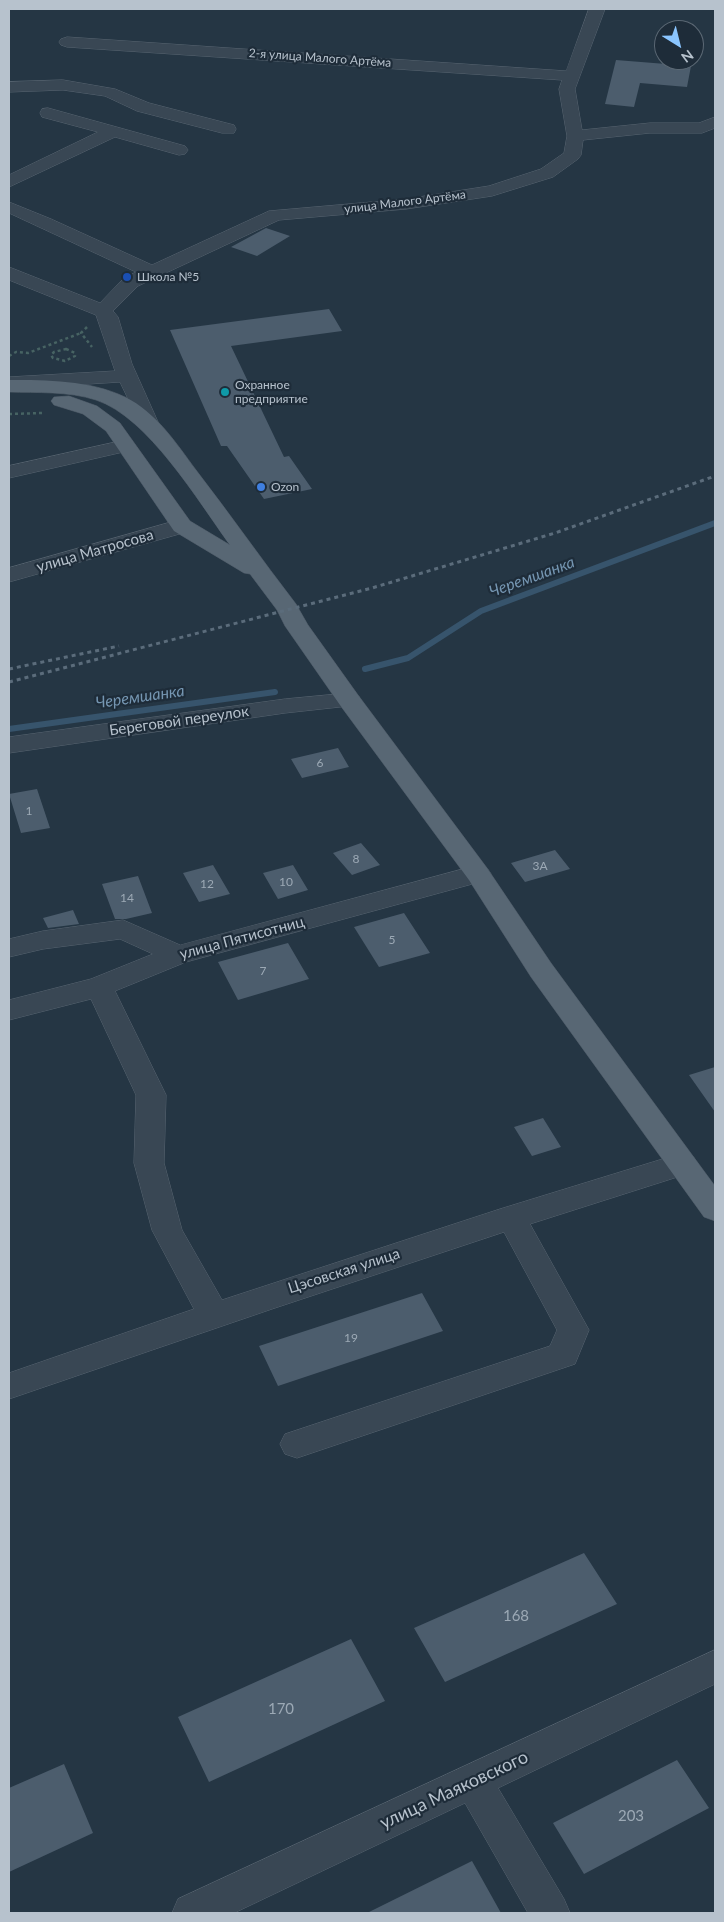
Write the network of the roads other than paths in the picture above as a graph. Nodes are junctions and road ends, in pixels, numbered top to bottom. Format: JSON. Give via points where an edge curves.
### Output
{"nodes":[{"id":1,"x":598,"y":9,"type":"edge"},
{"id":2,"x":68,"y":42,"type":"dead end"},
{"id":3,"x":572,"y":76,"type":"junction"},
{"id":4,"x":9,"y":87,"type":"edge"},
{"id":5,"x":48,"y":113,"type":"dead end"},
{"id":6,"x":715,"y":122,"type":"edge"},
{"id":7,"x":228,"y":129,"type":"dead end"},
{"id":8,"x":112,"y":132,"type":"junction"},
{"id":9,"x":576,"y":136,"type":"junction"},
{"id":10,"x":179,"y":150,"type":"dead end"},
{"id":11,"x":9,"y":182,"type":"edge"},
{"id":12,"x":9,"y":207,"type":"edge"},
{"id":13,"x":151,"y":272,"type":"junction"},
{"id":14,"x":9,"y":273,"type":"edge"},
{"id":15,"x":103,"y":311,"type":"junction"},
{"id":16,"x":127,"y":376,"type":"junction"},
{"id":17,"x":13,"y":392,"type":"edge"},
{"id":18,"x":148,"y":422,"type":"junction"},
{"id":19,"x":125,"y":446,"type":"junction"},
{"id":20,"x":9,"y":472,"type":"edge"},
{"id":21,"x":182,"y":526,"type":"junction"},
{"id":22,"x":260,"y":573,"type":"junction"},
{"id":23,"x":9,"y":575,"type":"edge"},
{"id":24,"x":347,"y":696,"type":"junction"},
{"id":25,"x":9,"y":745,"type":"edge"},
{"id":26,"x":478,"y":874,"type":"junction"},
{"id":27,"x":9,"y":948,"type":"edge"},
{"id":28,"x":177,"y":955,"type":"junction"},
{"id":29,"x":99,"y":988,"type":"junction"},
{"id":30,"x":9,"y":1010,"type":"edge"},
{"id":31,"x":682,"y":1164,"type":"junction"},
{"id":32,"x":715,"y":1209,"type":"edge"},
{"id":33,"x":511,"y":1217,"type":"junction"},
{"id":34,"x":213,"y":1314,"type":"junction"},
{"id":35,"x":9,"y":1386,"type":"edge"},
{"id":36,"x":297,"y":1444,"type":"dead end"},
{"id":37,"x":715,"y":1666,"type":"edge"},
{"id":38,"x":473,"y":1781,"type":"junction"},
{"id":39,"x":192,"y":1913,"type":"edge"},
{"id":40,"x":550,"y":1913,"type":"edge"}],
"edges":[{"from":1,"to":3,"type":"street"},
{"from":2,"to":3,"type":"street","name":"2-я улица Малого Артёма"},
{"from":3,"to":9,"type":"street","via":[[567,89]]},
{"from":4,"to":7,"type":"street","via":[[64,84],[109,92],[143,107]]},
{"from":5,"to":8,"type":"street"},
{"from":6,"to":9,"type":"street","via":[[702,128],[650,128]]},
{"from":8,"to":10,"type":"street"},
{"from":8,"to":11,"type":"street"},
{"from":9,"to":13,"type":"street","name":"улица Малого Артёма","via":[[572,155],[547,173],[492,191],[406,204],[276,215]]},
{"from":12,"to":13,"type":"street"},
{"from":13,"to":15,"type":"street","name":"улица Малого Артёма","via":[[131,282]]},
{"from":14,"to":15,"type":"street"},
{"from":15,"to":16,"type":"street","via":[[108,317]]},
{"from":16,"to":17,"type":"street"},
{"from":16,"to":18,"type":"street"},
{"from":17,"to":18,"type":"main road","via":[[48,386],[81,390],[118,402]]},
{"from":17,"to":19,"type":"main road","via":[[69,402],[90,410],[113,427]]},
{"from":18,"to":22,"type":"main road"},
{"from":19,"to":20,"type":"street"},
{"from":19,"to":21,"type":"main road"},
{"from":21,"to":22,"type":"main road"},
{"from":21,"to":23,"type":"street","name":"улица Матросова"},
{"from":22,"to":24,"type":"main road"},
{"from":24,"to":25,"type":"street","name":"Береговой переулок"},
{"from":24,"to":26,"type":"main road"},
{"from":26,"to":28,"type":"street","name":"улица Пятисотниц"},
{"from":26,"to":31,"type":"main road","via":[[541,970]]},
{"from":27,"to":28,"type":"street","via":[[43,940],[123,930]]},
{"from":28,"to":29,"type":"street","name":"улица Пятисотниц"},
{"from":29,"to":30,"type":"street","name":"улица Пятисотниц"},
{"from":29,"to":34,"type":"street","via":[[150,1095],[149,1163],[166,1230]]},
{"from":31,"to":32,"type":"main road"},
{"from":31,"to":33,"type":"street","name":"Цэсовская улица"},
{"from":33,"to":34,"type":"street","name":"Цэсовская улица"},
{"from":33,"to":36,"type":"street","via":[[573,1330],[563,1355]]},
{"from":34,"to":35,"type":"street","name":"Цэсовская улица"},
{"from":37,"to":38,"type":"street","name":"улица Маяковского"},
{"from":38,"to":39,"type":"street","name":"улица Маяковского"},
{"from":38,"to":40,"type":"street"}]}
